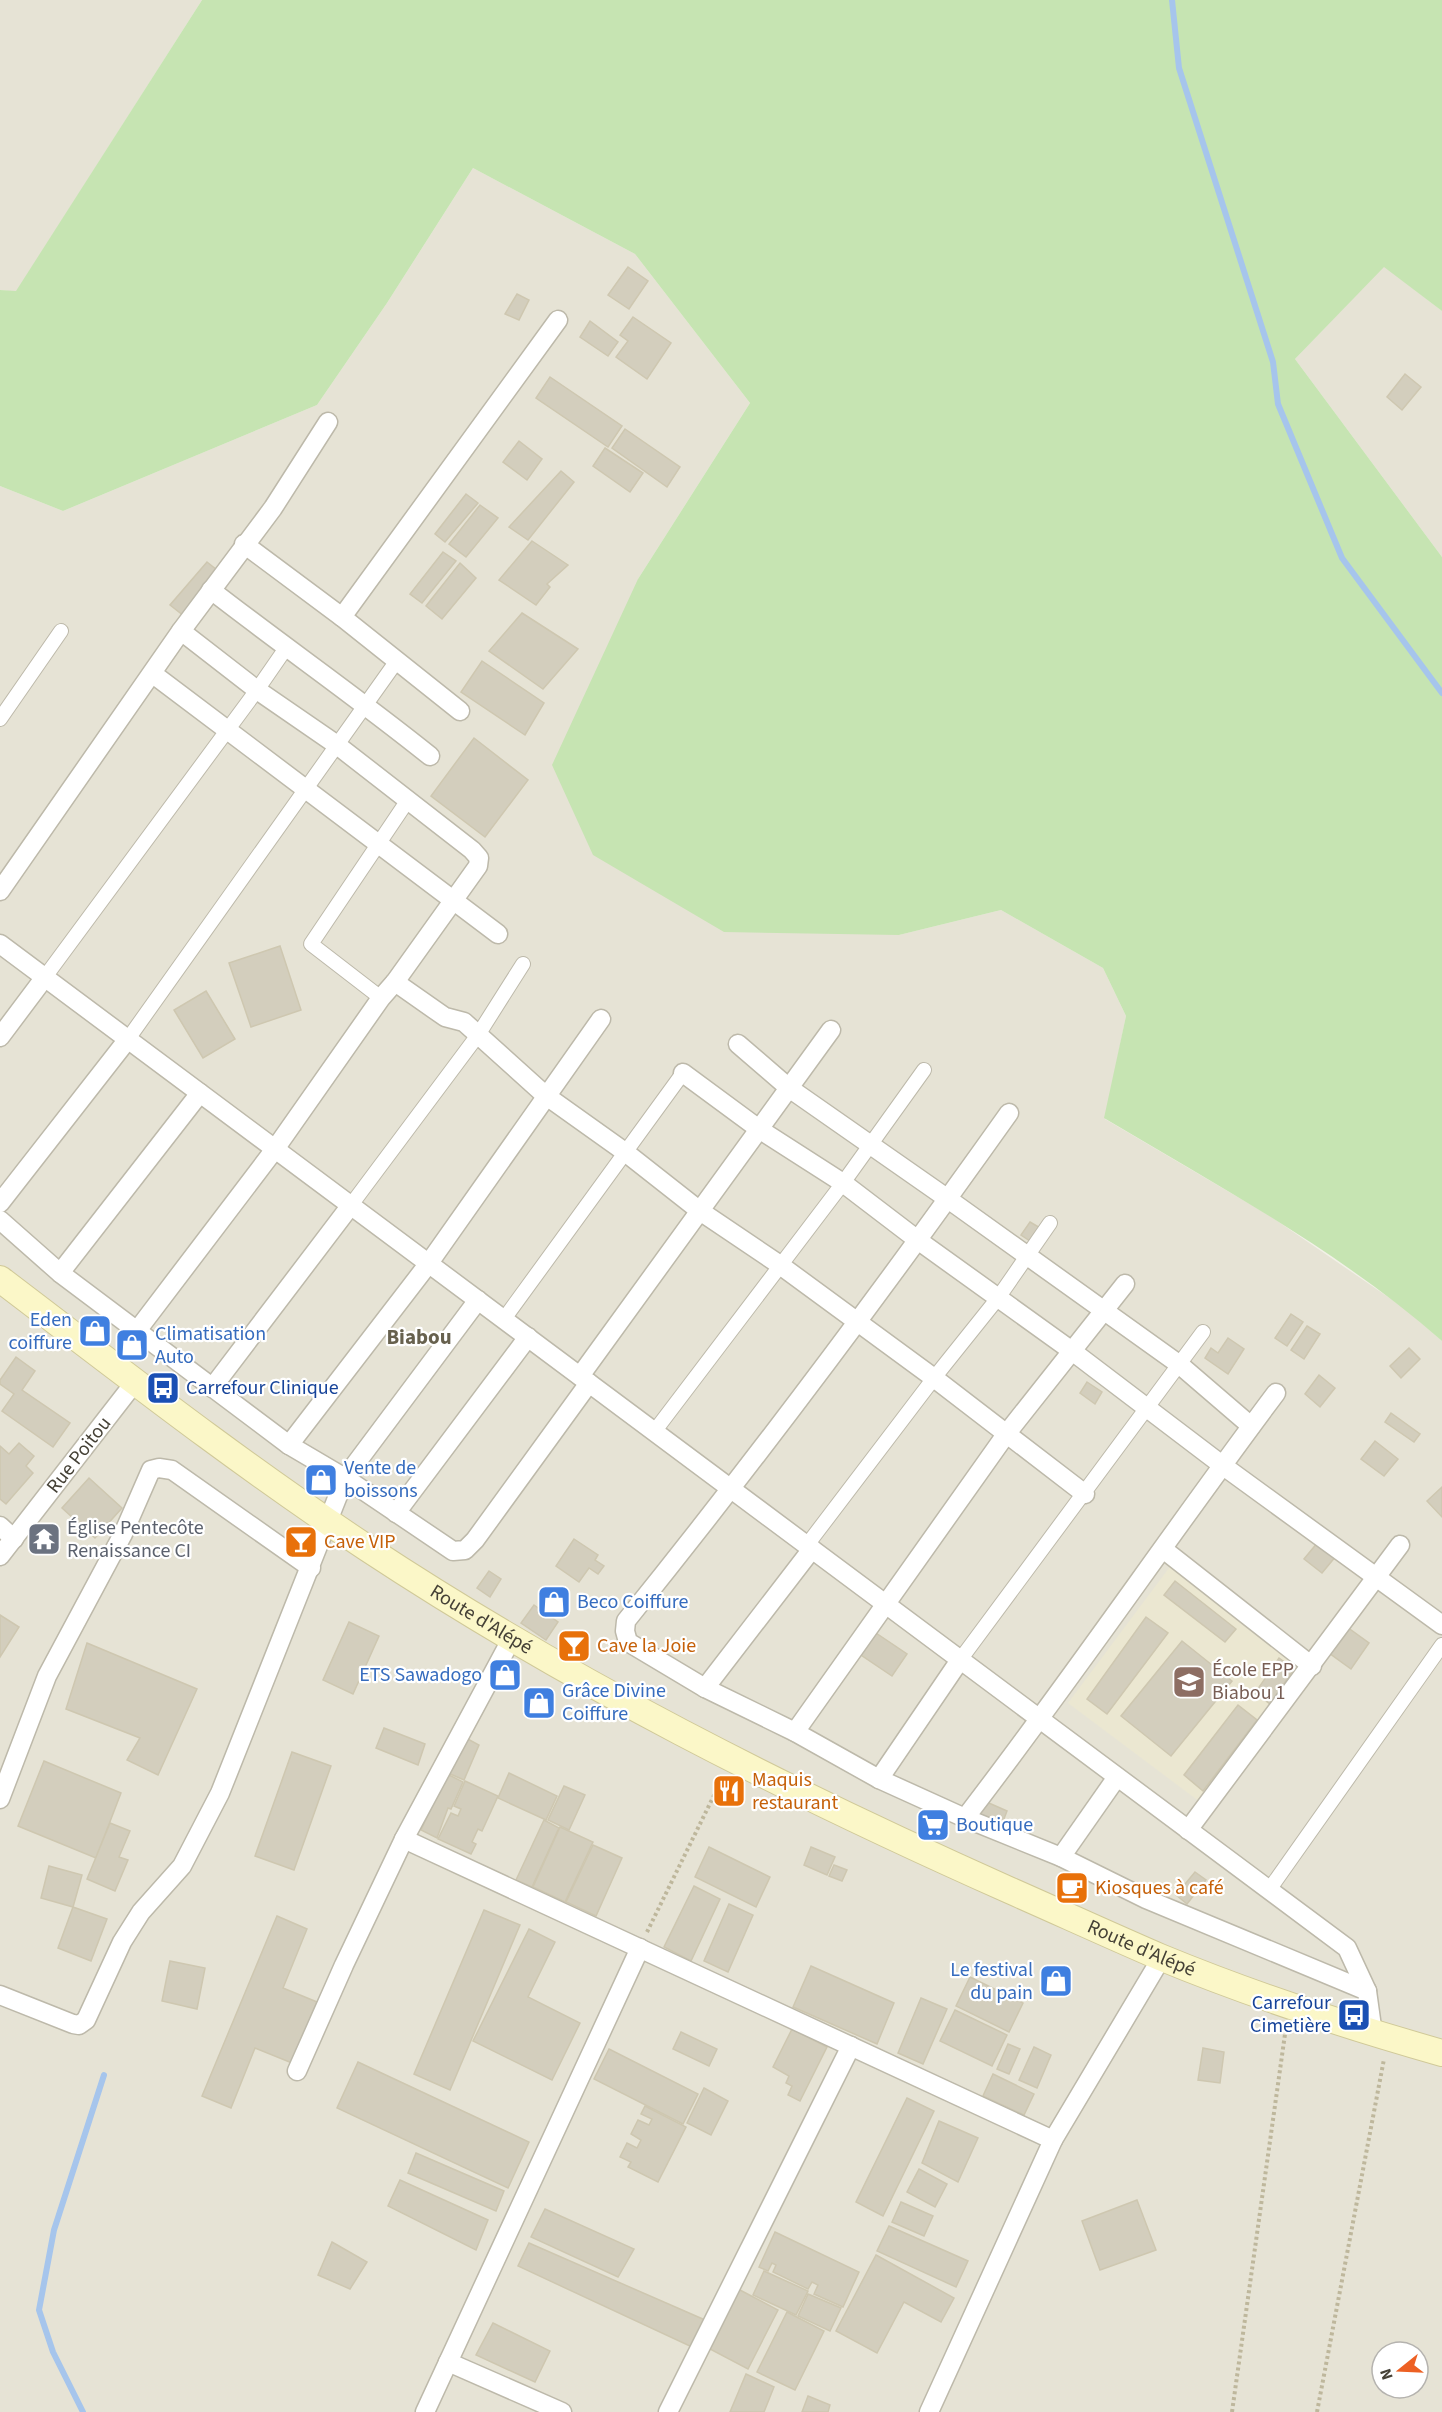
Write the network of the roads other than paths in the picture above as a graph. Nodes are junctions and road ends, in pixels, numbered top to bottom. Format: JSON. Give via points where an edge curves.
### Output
{"nodes":[{"id":1,"x":558,"y":320,"type":"dead end"},
{"id":2,"x":328,"y":422,"type":"dead end"},
{"id":3,"x":244,"y":544,"type":"junction"},
{"id":4,"x":211,"y":590,"type":"junction"},
{"id":5,"x":342,"y":617,"type":"junction"},
{"id":6,"x":61,"y":630,"type":"dead end"},
{"id":7,"x":181,"y":631,"type":"junction"},
{"id":8,"x":286,"y":648,"type":"junction"},
{"id":9,"x":396,"y":662,"type":"junction"},
{"id":10,"x":153,"y":674,"type":"junction"},
{"id":11,"x":257,"y":690,"type":"junction"},
{"id":12,"x":365,"y":704,"type":"junction"},
{"id":13,"x":460,"y":711,"type":"dead end"},
{"id":14,"x":0,"y":719,"type":"edge"},
{"id":15,"x":228,"y":729,"type":"junction"},
{"id":16,"x":337,"y":745,"type":"junction"},
{"id":17,"x":429,"y":756,"type":"dead end"},
{"id":18,"x":305,"y":788,"type":"junction"},
{"id":19,"x":408,"y":800,"type":"junction"},
{"id":20,"x":380,"y":843,"type":"junction"},
{"id":21,"x":0,"y":891,"type":"edge"},
{"id":22,"x":454,"y":899,"type":"junction"},
{"id":23,"x":498,"y":934,"type":"dead end"},
{"id":24,"x":0,"y":944,"type":"edge"},
{"id":25,"x":523,"y":963,"type":"dead end"},
{"id":26,"x":45,"y":977,"type":"junction"},
{"id":27,"x":395,"y":982,"type":"junction"},
{"id":28,"x":381,"y":998,"type":"junction"},
{"id":29,"x":601,"y":1019,"type":"dead end"},
{"id":30,"x":831,"y":1030,"type":"dead end"},
{"id":31,"x":478,"y":1035,"type":"junction"},
{"id":32,"x":0,"y":1037,"type":"edge"},
{"id":33,"x":128,"y":1039,"type":"junction"},
{"id":34,"x":738,"y":1044,"type":"dead end"},
{"id":35,"x":924,"y":1070,"type":"dead end"},
{"id":36,"x":683,"y":1073,"type":"joint"},
{"id":37,"x":789,"y":1088,"type":"junction"},
{"id":38,"x":200,"y":1093,"type":"junction"},
{"id":39,"x":545,"y":1095,"type":"junction"},
{"id":40,"x":1009,"y":1113,"type":"dead end"},
{"id":41,"x":759,"y":1129,"type":"junction"},
{"id":42,"x":871,"y":1145,"type":"junction"},
{"id":43,"x":275,"y":1149,"type":"junction"},
{"id":44,"x":625,"y":1152,"type":"junction"},
{"id":45,"x":843,"y":1183,"type":"junction"},
{"id":46,"x":948,"y":1199,"type":"junction"},
{"id":47,"x":0,"y":1203,"type":"edge"},
{"id":48,"x":351,"y":1205,"type":"junction"},
{"id":49,"x":700,"y":1211,"type":"junction"},
{"id":50,"x":0,"y":1220,"type":"edge"},
{"id":51,"x":1050,"y":1223,"type":"dead end"},
{"id":52,"x":918,"y":1241,"type":"junction"},
{"id":53,"x":1027,"y":1257,"type":"junction"},
{"id":54,"x":429,"y":1263,"type":"junction"},
{"id":55,"x":780,"y":1265,"type":"junction"},
{"id":56,"x":60,"y":1273,"type":"junction"},
{"id":57,"x":0,"y":1279,"type":"edge"},
{"id":58,"x":1125,"y":1284,"type":"dead end"},
{"id":59,"x":998,"y":1298,"type":"junction"},
{"id":60,"x":478,"y":1300,"type":"junction"},
{"id":61,"x":1103,"y":1312,"type":"junction"},
{"id":62,"x":504,"y":1319,"type":"junction"},
{"id":63,"x":856,"y":1322,"type":"junction"},
{"id":64,"x":136,"y":1332,"type":"junction"},
{"id":65,"x":1203,"y":1332,"type":"dead end"},
{"id":66,"x":528,"y":1337,"type":"junction"},
{"id":67,"x":1072,"y":1351,"type":"junction"},
{"id":68,"x":1180,"y":1365,"type":"junction"},
{"id":69,"x":934,"y":1378,"type":"junction"},
{"id":70,"x":584,"y":1379,"type":"junction"},
{"id":71,"x":135,"y":1382,"type":"junction"},
{"id":72,"x":212,"y":1388,"type":"junction"},
{"id":73,"x":1276,"y":1393,"type":"dead end"},
{"id":74,"x":1147,"y":1410,"type":"junction"},
{"id":75,"x":1251,"y":1426,"type":"junction"},
{"id":76,"x":654,"y":1432,"type":"junction"},
{"id":77,"x":1007,"y":1433,"type":"junction"},
{"id":78,"x":289,"y":1445,"type":"junction"},
{"id":79,"x":1222,"y":1465,"type":"junction"},
{"id":80,"x":345,"y":1478,"type":"junction"},
{"id":81,"x":732,"y":1490,"type":"junction"},
{"id":82,"x":1085,"y":1494,"type":"junction"},
{"id":83,"x":396,"y":1513,"type":"junction"},
{"id":84,"x":329,"y":1522,"type":"junction"},
{"id":85,"x":0,"y":1526,"type":"edge"},
{"id":86,"x":14,"y":1539,"type":"junction"},
{"id":87,"x":1400,"y":1545,"type":"dead end"},
{"id":88,"x":810,"y":1547,"type":"junction"},
{"id":89,"x":1163,"y":1549,"type":"junction"},
{"id":90,"x":0,"y":1556,"type":"edge"},
{"id":91,"x":311,"y":1568,"type":"junction"},
{"id":92,"x":1376,"y":1577,"type":"junction"},
{"id":93,"x":886,"y":1605,"type":"junction"},
{"id":94,"x":1442,"y":1625,"type":"edge"},
{"id":95,"x":512,"y":1638,"type":"junction"},
{"id":96,"x":1442,"y":1645,"type":"edge"},
{"id":97,"x":960,"y":1660,"type":"junction"},
{"id":98,"x":1312,"y":1666,"type":"junction"},
{"id":99,"x":705,"y":1688,"type":"junction"},
{"id":100,"x":1041,"y":1720,"type":"junction"},
{"id":101,"x":795,"y":1732,"type":"junction"},
{"id":102,"x":1118,"y":1777,"type":"junction"},
{"id":103,"x":879,"y":1779,"type":"junction"},
{"id":104,"x":0,"y":1798,"type":"edge"},
{"id":105,"x":965,"y":1818,"type":"junction"},
{"id":106,"x":1188,"y":1830,"type":"junction"},
{"id":107,"x":404,"y":1839,"type":"junction"},
{"id":108,"x":1060,"y":1857,"type":"junction"},
{"id":109,"x":1269,"y":1890,"type":"junction"},
{"id":110,"x":640,"y":1948,"type":"junction"},
{"id":111,"x":1162,"y":1957,"type":"junction"},
{"id":112,"x":1367,"y":1991,"type":"junction"},
{"id":113,"x":0,"y":1995,"type":"edge"},
{"id":114,"x":1380,"y":2036,"type":"junction"},
{"id":115,"x":851,"y":2046,"type":"junction"},
{"id":116,"x":1442,"y":2053,"type":"edge"},
{"id":117,"x":297,"y":2070,"type":"dead end"},
{"id":118,"x":1053,"y":2140,"type":"junction"},
{"id":119,"x":448,"y":2362,"type":"junction"},
{"id":120,"x":425,"y":2412,"type":"edge"},
{"id":121,"x":562,"y":2412,"type":"edge"},
{"id":122,"x":668,"y":2412,"type":"edge"},
{"id":123,"x":929,"y":2412,"type":"edge"}],
"edges":[{"from":1,"to":5,"type":"street"},
{"from":2,"to":3,"type":"street","via":[[273,508]]},
{"from":3,"to":4,"type":"street"},
{"from":3,"to":5,"type":"street"},
{"from":4,"to":7,"type":"street"},
{"from":4,"to":8,"type":"street"},
{"from":5,"to":9,"type":"street"},
{"from":6,"to":14,"type":"street"},
{"from":7,"to":10,"type":"street"},
{"from":7,"to":11,"type":"street"},
{"from":8,"to":11,"type":"street"},
{"from":8,"to":12,"type":"street"},
{"from":9,"to":12,"type":"street"},
{"from":9,"to":13,"type":"street"},
{"from":10,"to":15,"type":"street"},
{"from":10,"to":21,"type":"street"},
{"from":11,"to":15,"type":"street"},
{"from":11,"to":16,"type":"street"},
{"from":12,"to":16,"type":"street"},
{"from":12,"to":17,"type":"street"},
{"from":15,"to":18,"type":"street"},
{"from":15,"to":26,"type":"street"},
{"from":16,"to":18,"type":"street"},
{"from":16,"to":19,"type":"street"},
{"from":18,"to":20,"type":"street"},
{"from":18,"to":33,"type":"street"},
{"from":19,"to":20,"type":"street"},
{"from":19,"to":22,"type":"street","via":[[479,858],[478,866]]},
{"from":20,"to":22,"type":"street"},
{"from":20,"to":28,"type":"street","via":[[310,944]]},
{"from":22,"to":23,"type":"street"},
{"from":22,"to":27,"type":"street"},
{"from":24,"to":26,"type":"street"},
{"from":25,"to":31,"type":"street"},
{"from":26,"to":32,"type":"street"},
{"from":26,"to":33,"type":"street"},
{"from":27,"to":28,"type":"street"},
{"from":27,"to":31,"type":"street","via":[[445,1017],[464,1022]]},
{"from":28,"to":43,"type":"street"},
{"from":29,"to":39,"type":"street"},
{"from":30,"to":37,"type":"street"},
{"from":31,"to":39,"type":"street"},
{"from":31,"to":48,"type":"street"},
{"from":33,"to":38,"type":"street"},
{"from":33,"to":47,"type":"street"},
{"from":34,"to":37,"type":"street"},
{"from":35,"to":42,"type":"street"},
{"from":36,"to":41,"type":"street"},
{"from":36,"to":44,"type":"street"},
{"from":37,"to":41,"type":"street"},
{"from":37,"to":42,"type":"street"},
{"from":38,"to":43,"type":"street"},
{"from":38,"to":56,"type":"street"},
{"from":39,"to":44,"type":"street"},
{"from":39,"to":54,"type":"street"},
{"from":40,"to":46,"type":"street"},
{"from":41,"to":45,"type":"street"},
{"from":41,"to":49,"type":"street"},
{"from":42,"to":45,"type":"street"},
{"from":42,"to":46,"type":"street"},
{"from":43,"to":48,"type":"street"},
{"from":43,"to":64,"type":"street"},
{"from":44,"to":49,"type":"street"},
{"from":44,"to":62,"type":"street"},
{"from":45,"to":52,"type":"street"},
{"from":45,"to":55,"type":"street"},
{"from":46,"to":52,"type":"street"},
{"from":46,"to":53,"type":"street"},
{"from":48,"to":54,"type":"street"},
{"from":48,"to":72,"type":"street"},
{"from":49,"to":55,"type":"street"},
{"from":49,"to":70,"type":"street"},
{"from":50,"to":56,"type":"street"},
{"from":51,"to":53,"type":"street"},
{"from":52,"to":59,"type":"street"},
{"from":52,"to":63,"type":"street"},
{"from":53,"to":59,"type":"street"},
{"from":53,"to":61,"type":"street"},
{"from":54,"to":60,"type":"street"},
{"from":54,"to":78,"type":"street"},
{"from":55,"to":63,"type":"street"},
{"from":55,"to":76,"type":"street"},
{"from":56,"to":64,"type":"street"},
{"from":57,"to":71,"type":"main road","name":"Route d'Alépé"},
{"from":58,"to":61,"type":"street"},
{"from":59,"to":67,"type":"street"},
{"from":59,"to":69,"type":"street"},
{"from":60,"to":62,"type":"street"},
{"from":60,"to":80,"type":"street"},
{"from":61,"to":67,"type":"street"},
{"from":61,"to":68,"type":"street"},
{"from":62,"to":66,"type":"street"},
{"from":63,"to":69,"type":"street"},
{"from":63,"to":81,"type":"street"},
{"from":64,"to":72,"type":"street"},
{"from":65,"to":68,"type":"street"},
{"from":66,"to":70,"type":"street"},
{"from":66,"to":83,"type":"street"},
{"from":67,"to":74,"type":"street"},
{"from":67,"to":77,"type":"street"},
{"from":68,"to":74,"type":"street"},
{"from":68,"to":75,"type":"street"},
{"from":69,"to":77,"type":"street"},
{"from":69,"to":88,"type":"street"},
{"from":70,"to":76,"type":"street"},
{"from":70,"to":83,"type":"street","via":[[465,1550],[453,1551]]},
{"from":71,"to":84,"type":"main road","name":"Route d'Alépé"},
{"from":71,"to":86,"type":"street","name":"Rue Poitou"},
{"from":72,"to":78,"type":"street"},
{"from":73,"to":75,"type":"street"},
{"from":74,"to":79,"type":"street"},
{"from":74,"to":82,"type":"street"},
{"from":75,"to":79,"type":"street"},
{"from":76,"to":81,"type":"street"},
{"from":77,"to":82,"type":"street"},
{"from":77,"to":93,"type":"street"},
{"from":78,"to":80,"type":"street"},
{"from":79,"to":89,"type":"street"},
{"from":79,"to":92,"type":"street"},
{"from":80,"to":83,"type":"street"},
{"from":80,"to":84,"type":"street"},
{"from":81,"to":88,"type":"street"},
{"from":81,"to":99,"type":"street","via":[[626,1621],[628,1642]]},
{"from":82,"to":97,"type":"street"},
{"from":84,"to":91,"type":"street"},
{"from":84,"to":95,"type":"main road","name":"Route d'Alépé"},
{"from":85,"to":86,"type":"street"},
{"from":86,"to":90,"type":"street","name":"Rue Poitou"},
{"from":87,"to":92,"type":"street"},
{"from":88,"to":93,"type":"street"},
{"from":88,"to":99,"type":"street"},
{"from":89,"to":98,"type":"street"},
{"from":89,"to":100,"type":"street"},
{"from":91,"to":104,"type":"street","via":[[172,1470],[151,1470],[123,1534],[47,1676]]},
{"from":91,"to":113,"type":"street","via":[[220,1793],[182,1866],[141,1912],[122,1942],[86,2020],[73,2025]]},
{"from":92,"to":94,"type":"street"},
{"from":92,"to":98,"type":"street"},
{"from":93,"to":97,"type":"street"},
{"from":93,"to":101,"type":"street"},
{"from":95,"to":107,"type":"street"},
{"from":95,"to":111,"type":"main road","name":"Route d'Alépé","via":[[732,1760],[934,1857]]},
{"from":96,"to":109,"type":"street"},
{"from":97,"to":100,"type":"street"},
{"from":97,"to":103,"type":"street"},
{"from":98,"to":106,"type":"street"},
{"from":99,"to":101,"type":"street"},
{"from":100,"to":102,"type":"street"},
{"from":100,"to":105,"type":"street"},
{"from":101,"to":103,"type":"street"},
{"from":102,"to":106,"type":"street"},
{"from":102,"to":108,"type":"street"},
{"from":103,"to":105,"type":"street"},
{"from":105,"to":108,"type":"street"},
{"from":106,"to":109,"type":"street"},
{"from":107,"to":110,"type":"street"},
{"from":107,"to":117,"type":"street"},
{"from":108,"to":112,"type":"street","via":[[1146,1899]]},
{"from":109,"to":112,"type":"street","via":[[1347,1948]]},
{"from":110,"to":115,"type":"street"},
{"from":110,"to":119,"type":"street"},
{"from":111,"to":114,"type":"main road","name":"Route d'Alépé"},
{"from":111,"to":118,"type":"street"},
{"from":112,"to":114,"type":"street"},
{"from":114,"to":116,"type":"main road","name":"Route d'Alépé"},
{"from":115,"to":118,"type":"street"},
{"from":115,"to":122,"type":"street"},
{"from":118,"to":123,"type":"street"},
{"from":119,"to":120,"type":"street"},
{"from":119,"to":121,"type":"street"}]}
